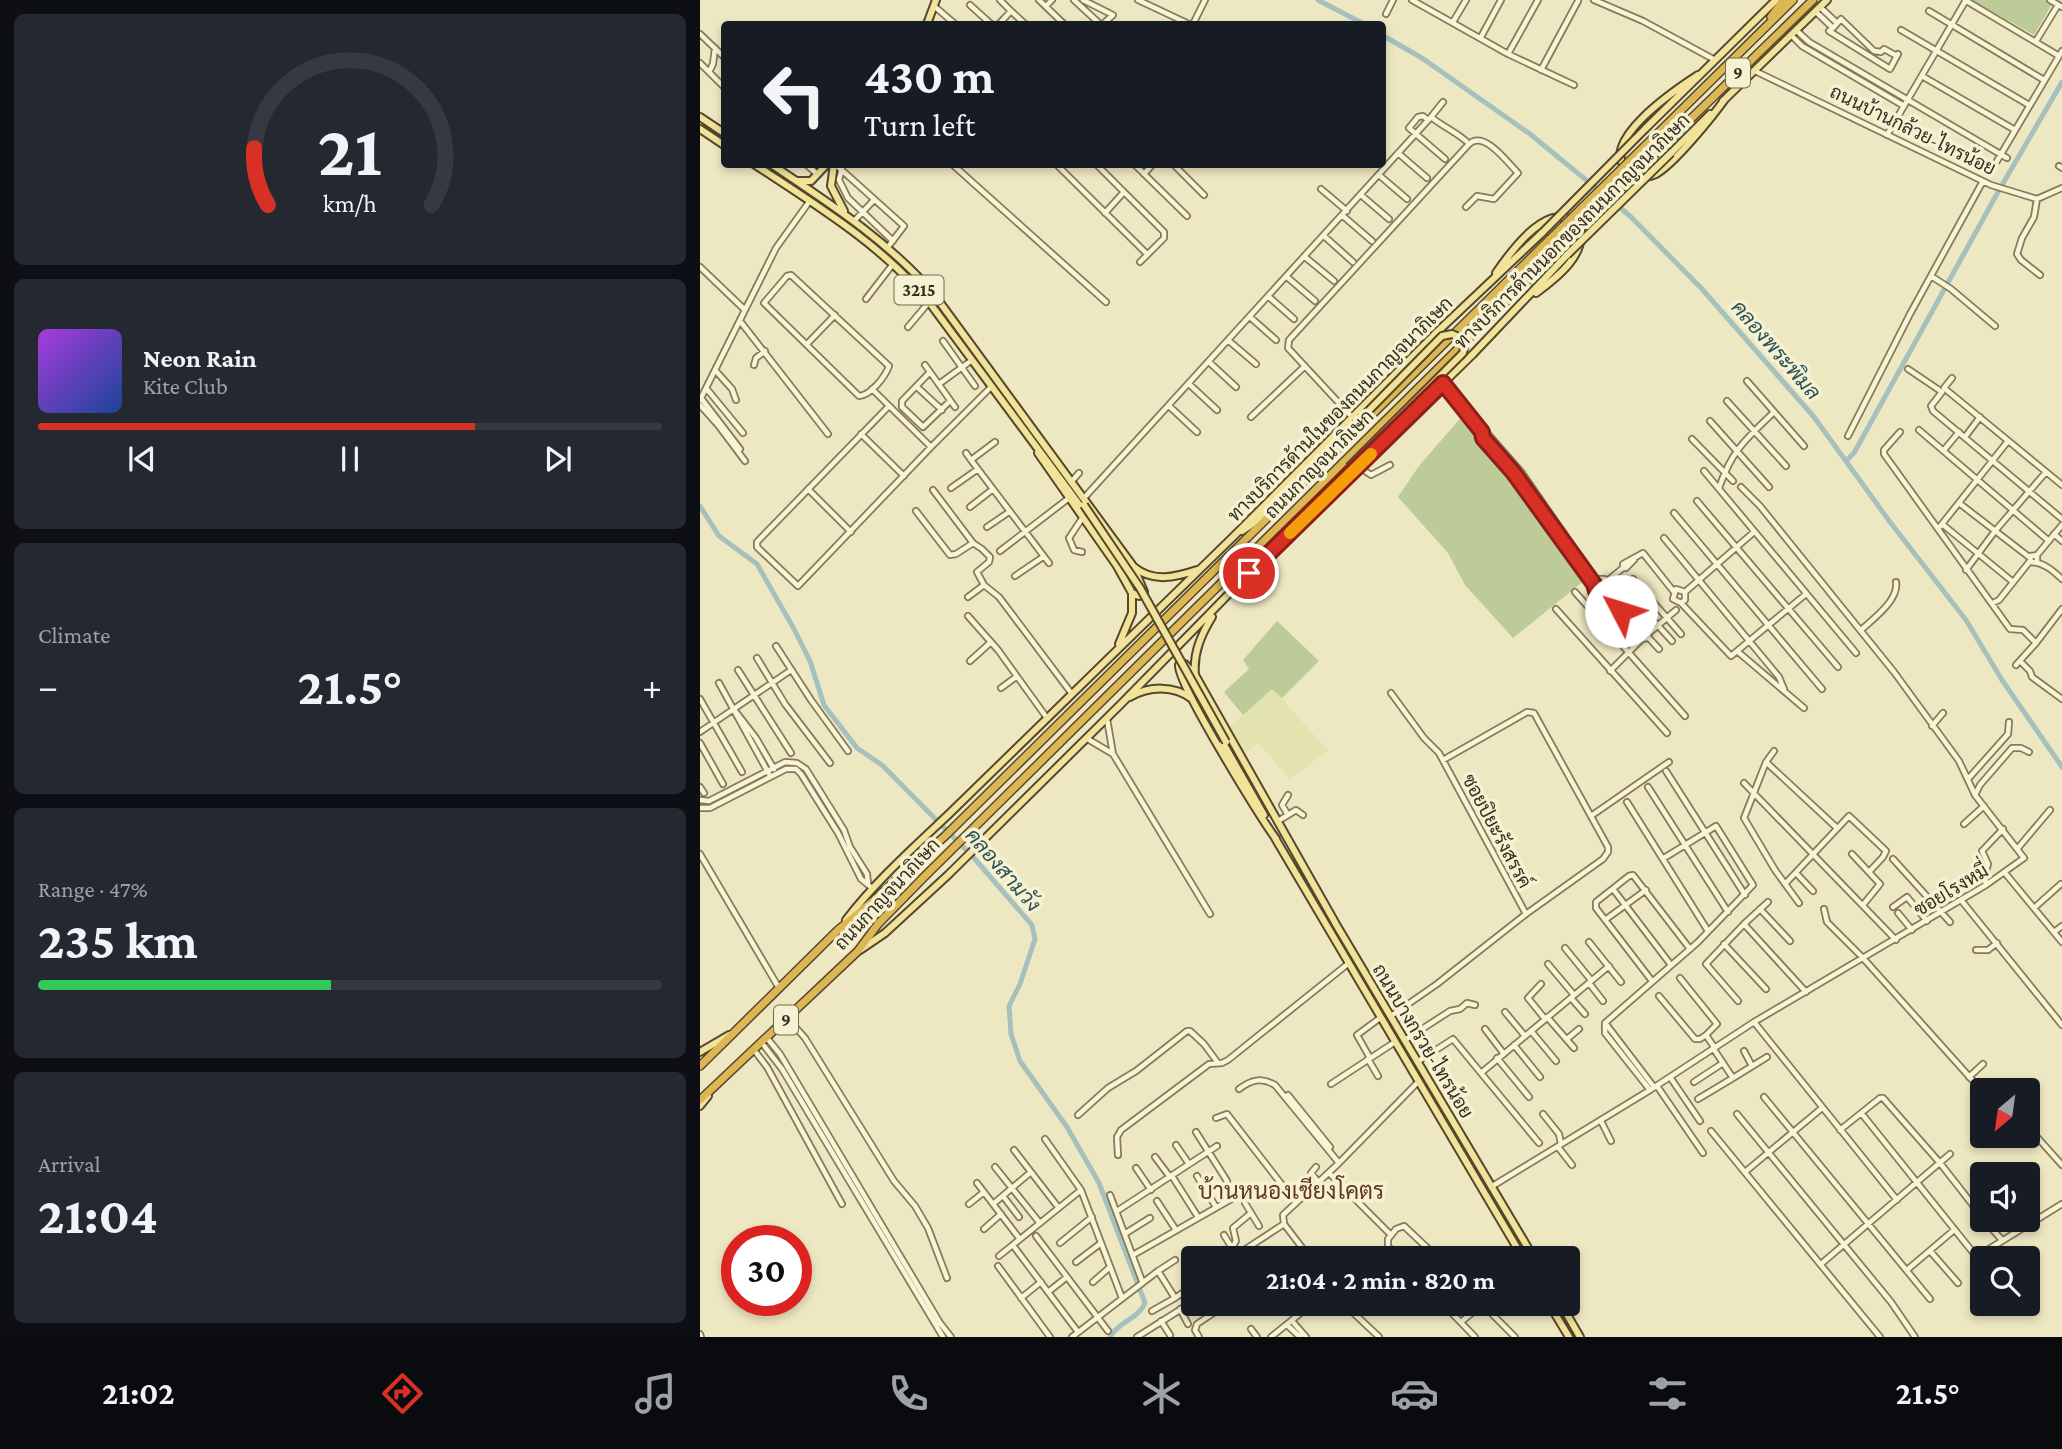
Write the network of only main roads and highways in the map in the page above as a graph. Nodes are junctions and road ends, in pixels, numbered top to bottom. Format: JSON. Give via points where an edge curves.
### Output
{"nodes":[{"id":1,"x":1776,"y":0,"type":"edge"},
{"id":2,"x":1784,"y":0,"type":"edge"},
{"id":3,"x":1793,"y":0,"type":"edge"},
{"id":4,"x":1813,"y":0,"type":"edge"},
{"id":5,"x":1827,"y":0,"type":"edge"},
{"id":6,"x":935,"y":3,"type":"edge"},
{"id":7,"x":928,"y":21,"type":"edge"},
{"id":8,"x":1763,"y":29,"type":"junction"},
{"id":9,"x":1698,"y":75,"type":"junction"},
{"id":10,"x":1725,"y":99,"type":"junction"},
{"id":11,"x":700,"y":117,"type":"edge"},
{"id":12,"x":700,"y":130,"type":"edge"},
{"id":13,"x":721,"y":131,"type":"edge"},
{"id":14,"x":721,"y":143,"type":"edge"},
{"id":15,"x":760,"y":168,"type":"edge"},
{"id":16,"x":777,"y":168,"type":"edge"},
{"id":17,"x":824,"y":168,"type":"edge"},
{"id":18,"x":834,"y":168,"type":"edge"},
{"id":19,"x":795,"y":180,"type":"junction"},
{"id":20,"x":847,"y":216,"type":"junction"},
{"id":21,"x":1487,"y":285,"type":"junction"},
{"id":22,"x":1523,"y":302,"type":"junction"},
{"id":23,"x":1039,"y":438,"type":"junction"},
{"id":24,"x":1032,"y":443,"type":"junction"},
{"id":25,"x":1083,"y":503,"type":"junction"},
{"id":26,"x":1294,"y":529,"type":"junction"},
{"id":27,"x":1234,"y":536,"type":"junction"},
{"id":28,"x":1133,"y":566,"type":"junction"},
{"id":29,"x":1198,"y":569,"type":"junction"},
{"id":30,"x":1132,"y":593,"type":"junction"},
{"id":31,"x":1221,"y":603,"type":"junction"},
{"id":32,"x":1117,"y":649,"type":"junction"},
{"id":33,"x":1195,"y":675,"type":"junction"},
{"id":34,"x":1125,"y":700,"type":"junction"},
{"id":35,"x":1194,"y":701,"type":"junction"},
{"id":36,"x":1224,"y":743,"type":"junction"},
{"id":37,"x":1286,"y":838,"type":"junction"},
{"id":38,"x":1276,"y":839,"type":"junction"},
{"id":39,"x":838,"y":930,"type":"junction"},
{"id":40,"x":858,"y":951,"type":"junction"},
{"id":41,"x":733,"y":1033,"type":"junction"},
{"id":42,"x":700,"y":1052,"type":"edge"},
{"id":43,"x":702,"y":1063,"type":"edge"},
{"id":44,"x":714,"y":1089,"type":"junction"},
{"id":45,"x":700,"y":1100,"type":"edge"},
{"id":46,"x":700,"y":1106,"type":"edge"},
{"id":47,"x":1516,"y":1246,"type":"edge"},
{"id":48,"x":1527,"y":1246,"type":"edge"},
{"id":49,"x":1556,"y":1316,"type":"edge"},
{"id":50,"x":1568,"y":1316,"type":"edge"},
{"id":51,"x":1569,"y":1337,"type":"edge"},
{"id":52,"x":1580,"y":1337,"type":"edge"}],
"edges":[{"from":1,"to":9,"type":"main road","name":"ทางบริการด้านในของถนนกาญจนาภิเษก"},
{"from":2,"to":8,"type":"highway"},
{"from":3,"to":8,"type":"highway","name":"ถนนกาญจนาภิเษก","number":"9"},
{"from":4,"to":40,"type":"highway","name":"ถนนกาญจนาภิเษก","number":"9","bridge":true,"via":[[968,833],[878,924]]},
{"from":5,"to":10,"type":"main road","name":"ทางบริการด้านนอกของถนนกาญจนาภิเษก"},
{"from":6,"to":7,"type":"main road"},
{"from":8,"to":39,"type":"highway","name":"ถนนกาญจนาภิเษก","number":"9","bridge":true,"via":[[944,836]]},
{"from":9,"to":10,"type":"main road","via":[[1671,92],[1628,134],[1620,150],[1628,170],[1641,176],[1663,169]]},
{"from":9,"to":21,"type":"main road","name":"ทางบริการด้านในของถนนกาญจนาภิเษก","bridge":true},
{"from":10,"to":22,"type":"main road","name":"ทางบริการด้านนอกของถนนกาญจนาภิเษก","bridge":true},
{"from":11,"to":13,"type":"main road"},
{"from":12,"to":14,"type":"main road"},
{"from":15,"to":24,"type":"main road","number":"3215","via":[[894,264],[929,302]]},
{"from":16,"to":19,"type":"main road","number":"3215"},
{"from":17,"to":19,"type":"main road","via":[[808,182]]},
{"from":18,"to":20,"type":"main road","number":"3215","via":[[833,192]]},
{"from":19,"to":20,"type":"main road","number":"3215"},
{"from":20,"to":23,"type":"main road","number":"3215","via":[[891,244],[933,293]]},
{"from":21,"to":22,"type":"main road","via":[[1505,258],[1542,222],[1565,217],[1579,228],[1581,244],[1576,255]]},
{"from":21,"to":27,"type":"main road","name":"ทางบริการด้านในของถนนกาญจนาภิเษก"},
{"from":22,"to":26,"type":"main road","name":"ทางบริการด้านนอกของถนนกาญจนาภิเษก"},
{"from":23,"to":25,"type":"main road"},
{"from":23,"to":25,"type":"main road"},
{"from":24,"to":25,"type":"main road"},
{"from":24,"to":30,"type":"main road"},
{"from":25,"to":28,"type":"main road"},
{"from":25,"to":36,"type":"main road","bridge":true,"via":[[1138,589]]},
{"from":26,"to":27,"type":"main road","bridge":true,"via":[[1463,353],[1461,338],[1443,336],[1255,522]]},
{"from":26,"to":31,"type":"main road","name":"ทางบริการด้านนอกของถนนกาญจนาภิเษก"},
{"from":27,"to":29,"type":"main road","name":"ทางบริการด้านในของถนนกาญจนาภิเษก"},
{"from":28,"to":29,"type":"main road","via":[[1156,577]]},
{"from":28,"to":30,"type":"main road","via":[[1144,592],[1139,596]]},
{"from":29,"to":32,"type":"main road","name":"ทางบริการด้านในของถนนกาญจนาภิเษก"},
{"from":30,"to":32,"type":"main road","via":[[1132,613]]},
{"from":31,"to":33,"type":"main road","via":[[1199,642]]},
{"from":31,"to":34,"type":"main road","name":"ทางบริการด้านนอกของถนนกาญจนาภิเษก"},
{"from":32,"to":39,"type":"main road","name":"ทางบริการด้านในของถนนกาญจนาภิเษก","via":[[934,829],[870,885]]},
{"from":33,"to":35,"type":"main road","via":[[1185,664],[1179,665]]},
{"from":33,"to":37,"type":"main road"},
{"from":34,"to":35,"type":"main road","via":[[1161,689],[1181,691]]},
{"from":34,"to":40,"type":"main road","name":"ทางบริการด้านนอกของถนนกาญจนาภิเษก","via":[[885,933]]},
{"from":35,"to":38,"type":"main road"},
{"from":36,"to":37,"type":"main road"},
{"from":36,"to":38,"type":"main road"},
{"from":37,"to":48,"type":"main road","name":"ถนนบางกรวย-ไทรน้อย"},
{"from":38,"to":47,"type":"main road","name":"ถนนบางกรวย-ไทรน้อย"},
{"from":39,"to":41,"type":"highway","name":"ถนนกาญจนาภิเษก","number":"9"},
{"from":40,"to":44,"type":"highway","name":"ถนนกาญจนาภิเษก","number":"9"},
{"from":41,"to":42,"type":"main road"},
{"from":41,"to":43,"type":"highway","name":"ถนนกาญจนาภิเษก","number":"9"},
{"from":44,"to":45,"type":"highway","name":"ถนนกาญจนาภิเษก","number":"9"},
{"from":44,"to":46,"type":"main road"},
{"from":49,"to":51,"type":"main road"},
{"from":50,"to":52,"type":"main road"}]}
